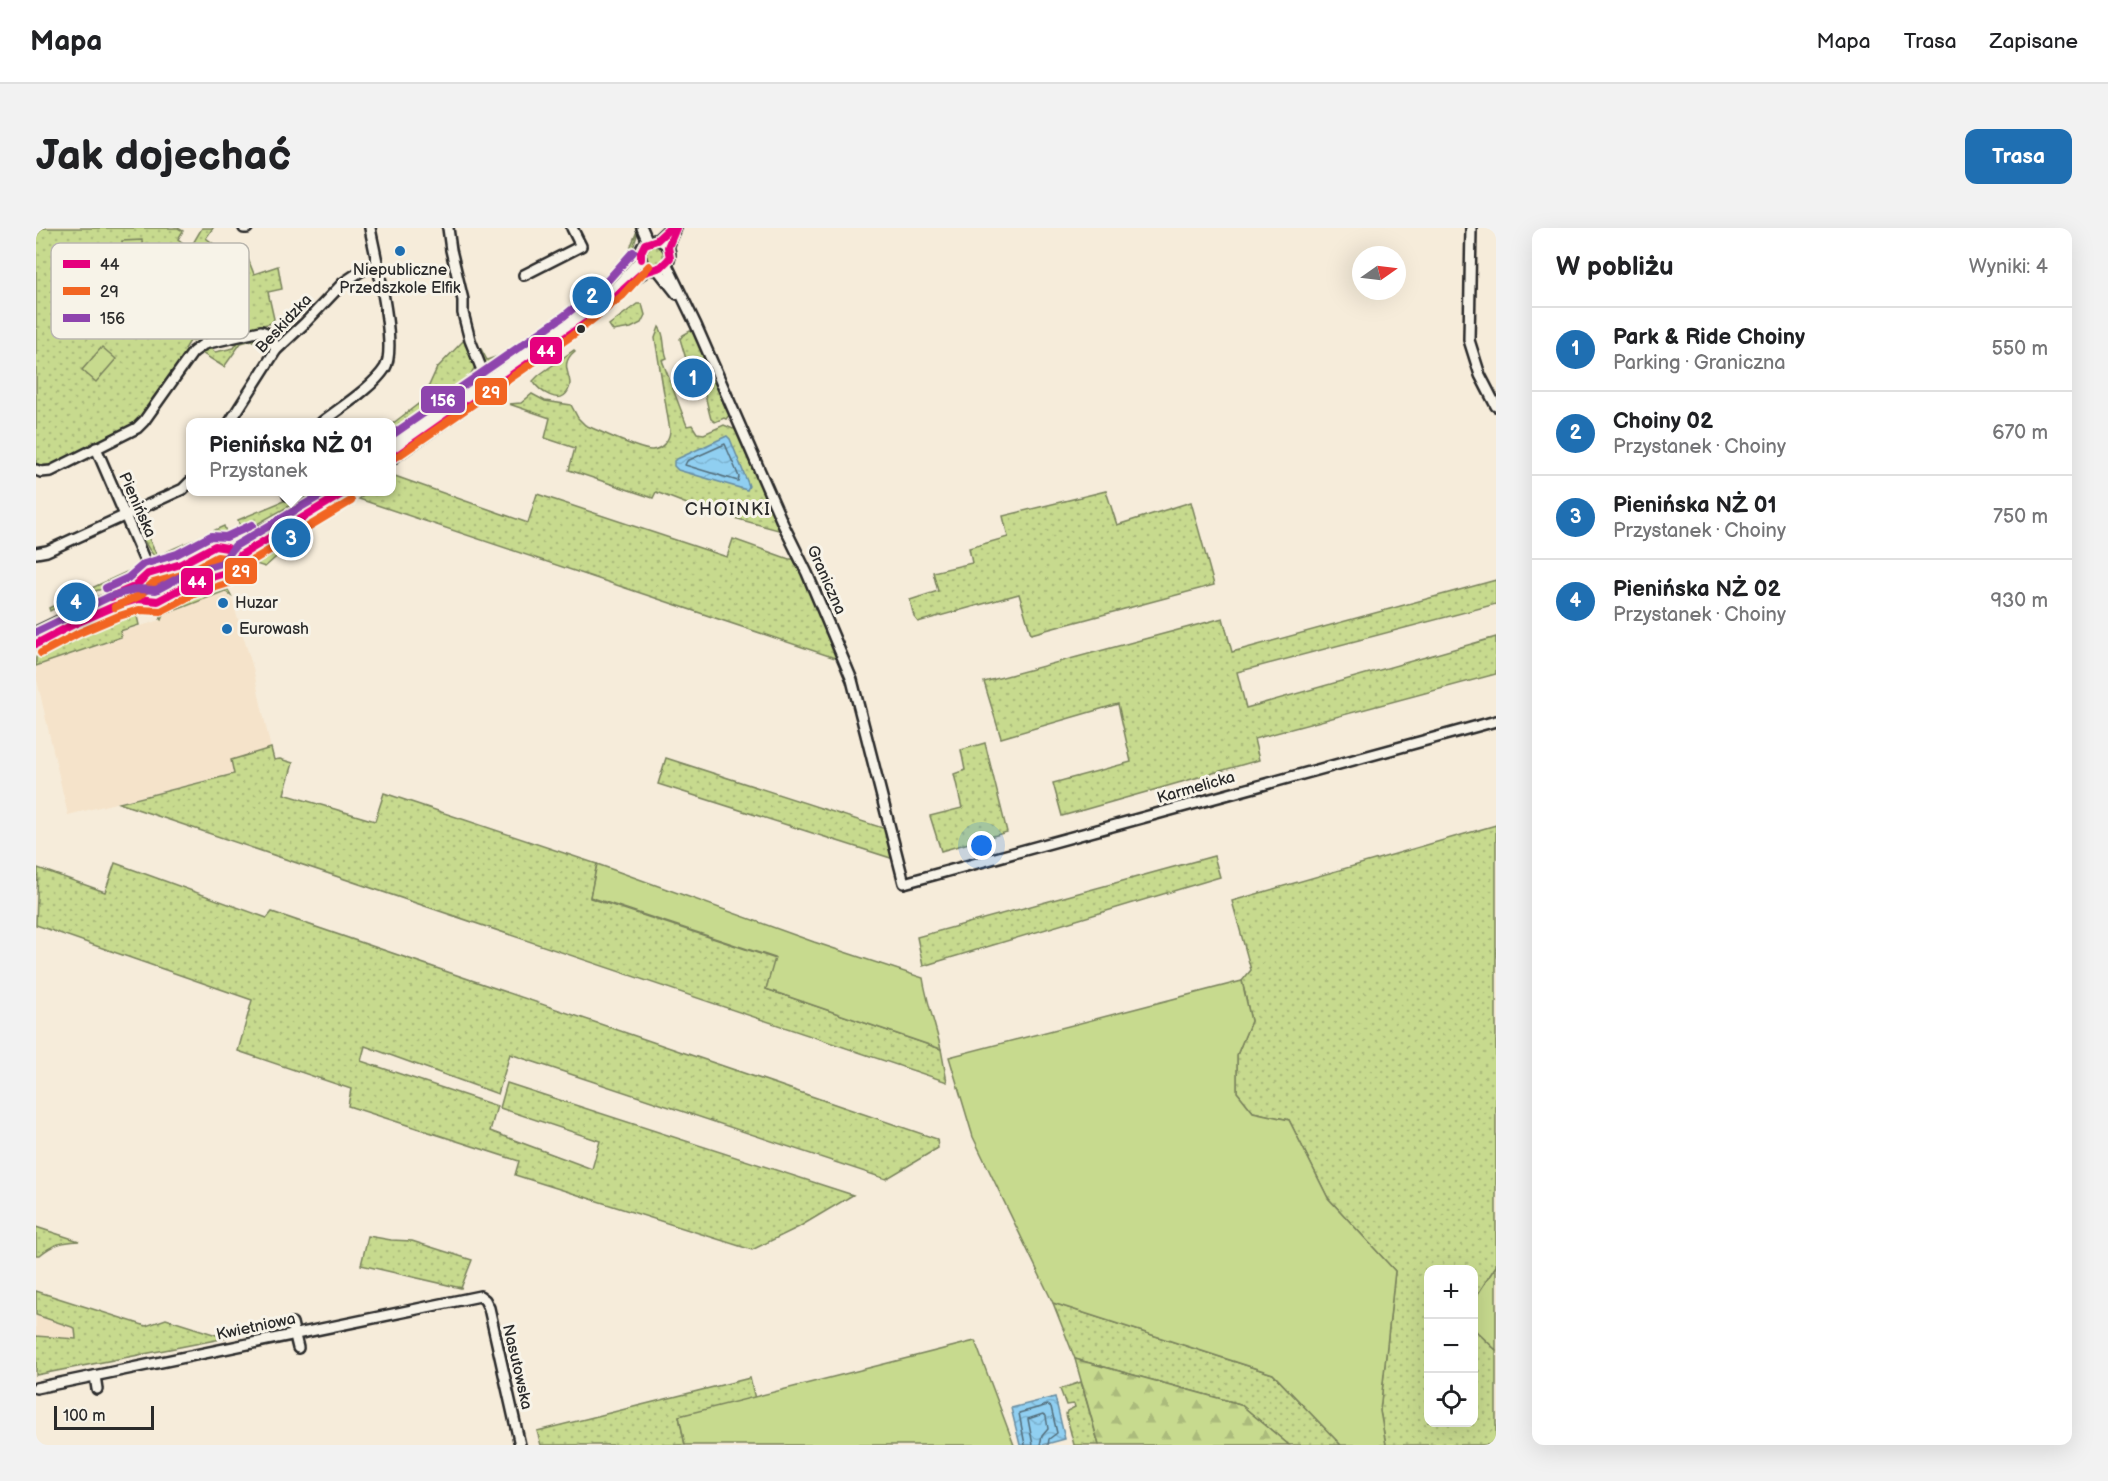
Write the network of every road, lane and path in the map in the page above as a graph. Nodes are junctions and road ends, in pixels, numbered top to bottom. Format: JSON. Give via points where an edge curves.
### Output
{"nodes":[{"id":1,"x":448,"y":228,"type":"edge"},
{"id":2,"x":572,"y":228,"type":"edge"},
{"id":3,"x":642,"y":228,"type":"edge"},
{"id":4,"x":670,"y":228,"type":"edge"},
{"id":5,"x":676,"y":228,"type":"edge"},
{"id":6,"x":1471,"y":228,"type":"edge"},
{"id":7,"x":370,"y":230,"type":"edge"},
{"id":8,"x":653,"y":241,"type":"junction"},
{"id":9,"x":668,"y":247,"type":"junction"},
{"id":10,"x":641,"y":259,"type":"junction"},
{"id":11,"x":377,"y":265,"type":"junction"},
{"id":12,"x":658,"y":268,"type":"junction"},
{"id":13,"x":524,"y":275,"type":"dead end"},
{"id":14,"x":249,"y":334,"type":"edge"},
{"id":15,"x":226,"y":339,"type":"edge"},
{"id":16,"x":276,"y":350,"type":"junction"},
{"id":17,"x":482,"y":370,"type":"junction"},
{"id":18,"x":498,"y":373,"type":"junction"},
{"id":19,"x":481,"y":385,"type":"junction"},
{"id":20,"x":1496,"y":406,"type":"edge"},
{"id":21,"x":235,"y":418,"type":"edge"},
{"id":22,"x":328,"y":418,"type":"edge"},
{"id":23,"x":396,"y":444,"type":"edge"},
{"id":24,"x":96,"y":448,"type":"junction"},
{"id":25,"x":396,"y":456,"type":"edge"},
{"id":26,"x":36,"y":470,"type":"edge"},
{"id":27,"x":186,"y":486,"type":"edge"},
{"id":28,"x":322,"y":496,"type":"edge"},
{"id":29,"x":339,"y":496,"type":"edge"},
{"id":30,"x":126,"y":515,"type":"junction"},
{"id":31,"x":227,"y":548,"type":"junction"},
{"id":32,"x":36,"y":553,"type":"edge"},
{"id":33,"x":234,"y":564,"type":"junction"},
{"id":34,"x":150,"y":573,"type":"junction"},
{"id":35,"x":140,"y":582,"type":"junction"},
{"id":36,"x":145,"y":598,"type":"junction"},
{"id":37,"x":36,"y":632,"type":"edge"},
{"id":38,"x":36,"y":644,"type":"edge"},
{"id":39,"x":1496,"y":722,"type":"edge"},
{"id":40,"x":904,"y":883,"type":"joint"},
{"id":41,"x":483,"y":1297,"type":"joint"},
{"id":42,"x":292,"y":1323,"type":"dead end"},
{"id":43,"x":295,"y":1334,"type":"junction"},
{"id":44,"x":298,"y":1348,"type":"dead end"},
{"id":45,"x":95,"y":1376,"type":"junction"},
{"id":46,"x":36,"y":1388,"type":"edge"},
{"id":47,"x":98,"y":1389,"type":"dead end"},
{"id":48,"x":520,"y":1445,"type":"edge"}],
"edges":[{"from":1,"to":17,"type":"street","via":[[463,313]]},
{"from":2,"to":13,"type":"street","via":[[581,246]]},
{"from":3,"to":8,"type":"street"},
{"from":4,"to":8,"type":"street"},
{"from":5,"to":9,"type":"street"},
{"from":6,"to":20,"type":"street","via":[[1469,340],[1480,375]]},
{"from":7,"to":11,"type":"street"},
{"from":8,"to":9,"type":"street"},
{"from":8,"to":10,"type":"street","via":[[642,248]]},
{"from":9,"to":12,"type":"street","via":[[670,256]]},
{"from":10,"to":12,"type":"street"},
{"from":10,"to":18,"type":"street","via":[[586,312]]},
{"from":11,"to":16,"type":"street","name":"Beskidzka","via":[[343,283]]},
{"from":11,"to":22,"type":"street","via":[[386,310],[387,364],[374,380]]},
{"from":12,"to":25,"type":"street","via":[[642,273],[587,322]]},
{"from":12,"to":40,"type":"street","name":"Graniczna","via":[[696,325],[847,665]]},
{"from":14,"to":16,"type":"street","via":[[261,331],[271,335]]},
{"from":15,"to":24,"type":"street","via":[[204,344],[193,352],[141,426]]},
{"from":16,"to":21,"type":"street","name":"Beskidzka"},
{"from":17,"to":18,"type":"street"},
{"from":17,"to":19,"type":"street"},
{"from":18,"to":19,"type":"street"},
{"from":19,"to":23,"type":"street"},
{"from":24,"to":26,"type":"street","via":[[51,471]]},
{"from":24,"to":30,"type":"street","name":"Pienińska"},
{"from":27,"to":30,"type":"street"},
{"from":28,"to":31,"type":"street"},
{"from":29,"to":33,"type":"street","via":[[244,553]]},
{"from":30,"to":32,"type":"street","via":[[47,552]]},
{"from":30,"to":34,"type":"street","name":"Pienińska"},
{"from":31,"to":33,"type":"street"},
{"from":31,"to":34,"type":"street","via":[[215,546],[181,564]]},
{"from":33,"to":36,"type":"street","via":[[225,574],[160,600]]},
{"from":34,"to":35,"type":"street"},
{"from":35,"to":36,"type":"street"},
{"from":35,"to":37,"type":"street","via":[[131,590]]},
{"from":36,"to":38,"type":"street","via":[[101,611]]},
{"from":39,"to":40,"type":"street","name":"Karmelicka"},
{"from":41,"to":43,"type":"street","name":"Kwietniowa"},
{"from":41,"to":48,"type":"street","name":"Nasutowska","via":[[489,1308]]},
{"from":42,"to":43,"type":"street"},
{"from":43,"to":44,"type":"street"},
{"from":43,"to":45,"type":"street","name":"Kwietniowa"},
{"from":45,"to":46,"type":"street","name":"Kwietniowa"},
{"from":45,"to":47,"type":"street"}]}
